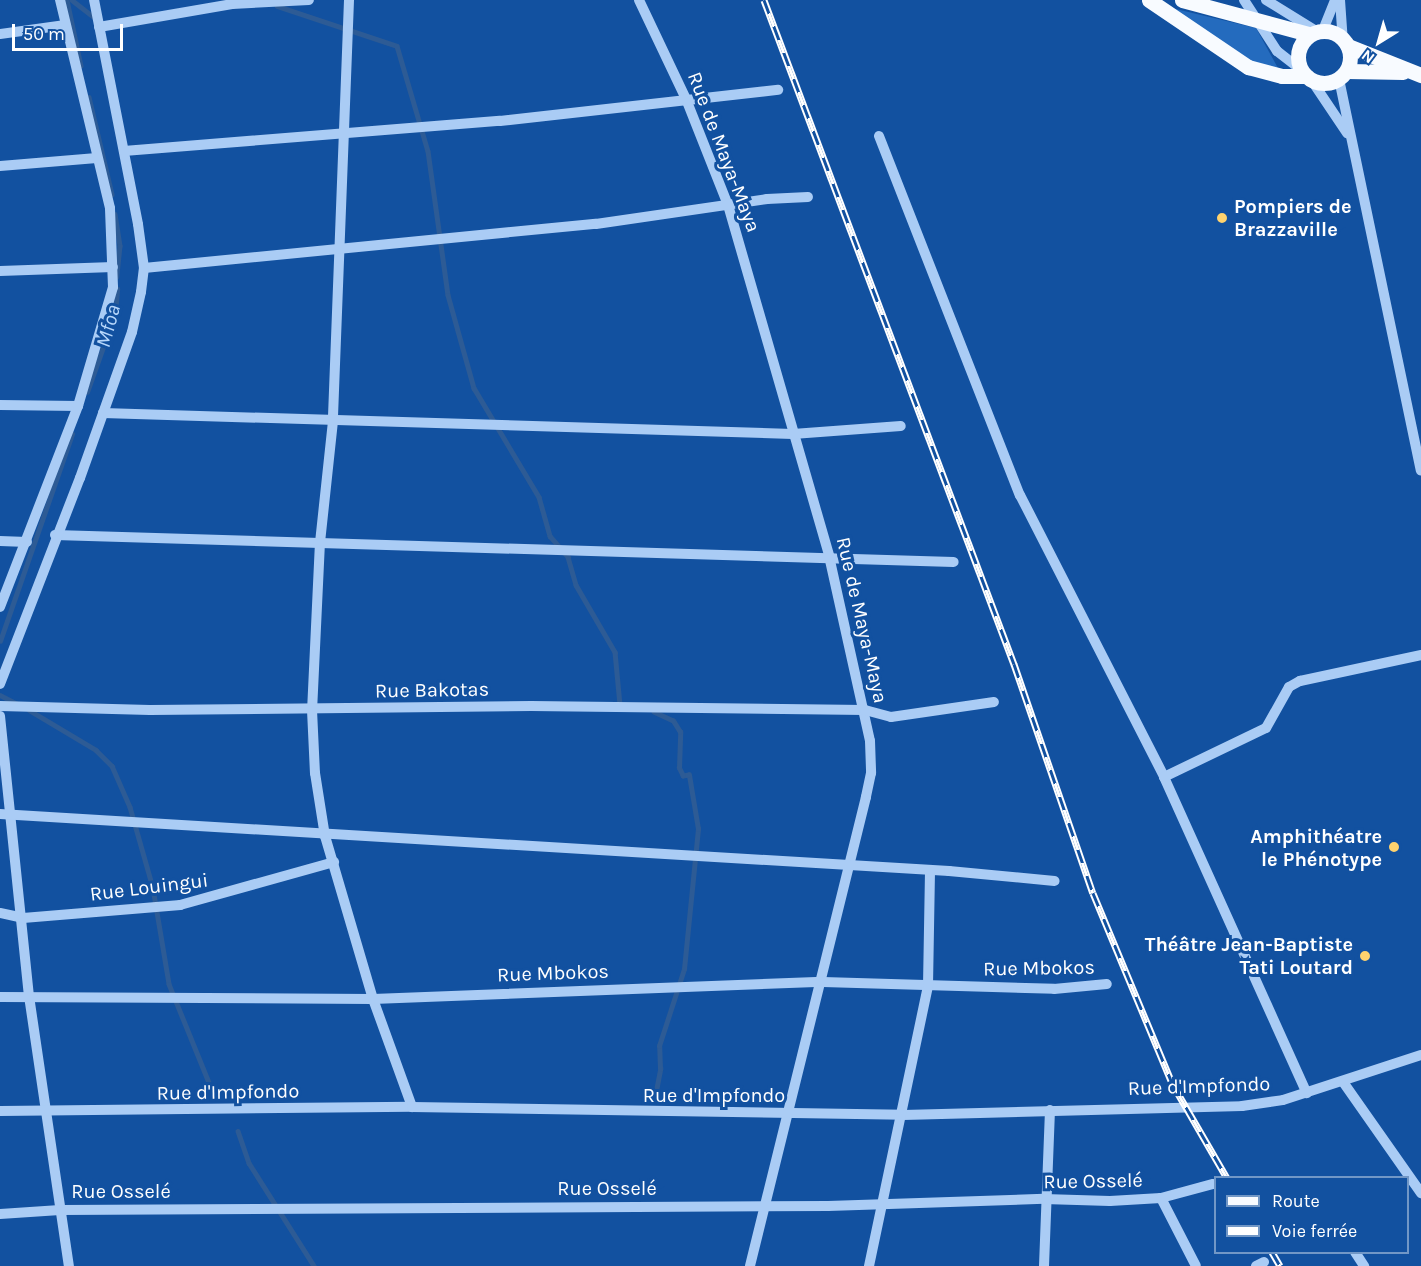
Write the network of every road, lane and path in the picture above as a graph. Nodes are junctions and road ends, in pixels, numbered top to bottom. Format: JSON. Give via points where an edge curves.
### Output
{"nodes":[{"id":1,"x":60,"y":0,"type":"edge"},
{"id":2,"x":94,"y":0,"type":"edge"},
{"id":3,"x":309,"y":0,"type":"edge"},
{"id":4,"x":349,"y":0,"type":"edge"},
{"id":5,"x":639,"y":0,"type":"edge"},
{"id":6,"x":1149,"y":0,"type":"edge"},
{"id":7,"x":1182,"y":0,"type":"edge"},
{"id":8,"x":1244,"y":0,"type":"edge"},
{"id":9,"x":1266,"y":0,"type":"edge"},
{"id":10,"x":1335,"y":0,"type":"edge"},
{"id":11,"x":1340,"y":0,"type":"edge"},
{"id":12,"x":1258,"y":19,"type":"junction"},
{"id":13,"x":65,"y":25,"type":"junction"},
{"id":14,"x":99,"y":27,"type":"junction"},
{"id":15,"x":1316,"y":32,"type":"junction"},
{"id":16,"x":0,"y":34,"type":"edge"},
{"id":17,"x":1346,"y":42,"type":"junction"},
{"id":18,"x":1418,"y":74,"type":"edge"},
{"id":19,"x":1306,"y":75,"type":"junction"},
{"id":20,"x":1343,"y":75,"type":"junction"},
{"id":21,"x":778,"y":90,"type":"dead end"},
{"id":22,"x":686,"y":99,"type":"junction"},
{"id":23,"x":345,"y":134,"type":"junction"},
{"id":24,"x":879,"y":136,"type":"dead end"},
{"id":25,"x":1350,"y":139,"type":"junction"},
{"id":26,"x":124,"y":151,"type":"junction"},
{"id":27,"x":97,"y":158,"type":"junction"},
{"id":28,"x":0,"y":166,"type":"edge"},
{"id":29,"x":808,"y":197,"type":"dead end"},
{"id":30,"x":728,"y":205,"type":"junction"},
{"id":31,"x":341,"y":246,"type":"junction"},
{"id":32,"x":113,"y":267,"type":"junction"},
{"id":33,"x":144,"y":268,"type":"junction"},
{"id":34,"x":0,"y":271,"type":"edge"},
{"id":35,"x":0,"y":405,"type":"edge"},
{"id":36,"x":78,"y":406,"type":"junction"},
{"id":37,"x":103,"y":413,"type":"junction"},
{"id":38,"x":333,"y":421,"type":"junction"},
{"id":39,"x":900,"y":426,"type":"dead end"},
{"id":40,"x":793,"y":434,"type":"junction"},
{"id":41,"x":1421,"y":471,"type":"edge"},
{"id":42,"x":55,"y":535,"type":"junction"},
{"id":43,"x":0,"y":541,"type":"edge"},
{"id":44,"x":27,"y":542,"type":"junction"},
{"id":45,"x":320,"y":542,"type":"junction"},
{"id":46,"x":829,"y":556,"type":"junction"},
{"id":47,"x":954,"y":562,"type":"dead end"},
{"id":48,"x":0,"y":607,"type":"edge"},
{"id":49,"x":1421,"y":655,"type":"edge"},
{"id":50,"x":0,"y":684,"type":"edge"},
{"id":51,"x":994,"y":702,"type":"dead end"},
{"id":52,"x":0,"y":706,"type":"edge"},
{"id":53,"x":312,"y":710,"type":"junction"},
{"id":54,"x":865,"y":710,"type":"junction"},
{"id":55,"x":0,"y":716,"type":"edge"},
{"id":56,"x":1164,"y":777,"type":"junction"},
{"id":57,"x":5,"y":815,"type":"edge"},
{"id":58,"x":325,"y":836,"type":"junction"},
{"id":59,"x":334,"y":862,"type":"junction"},
{"id":60,"x":850,"y":867,"type":"junction"},
{"id":61,"x":930,"y":871,"type":"junction"},
{"id":62,"x":1055,"y":881,"type":"dead end"},
{"id":63,"x":0,"y":913,"type":"edge"},
{"id":64,"x":23,"y":918,"type":"junction"},
{"id":65,"x":824,"y":982,"type":"junction"},
{"id":66,"x":1107,"y":984,"type":"dead end"},
{"id":67,"x":928,"y":986,"type":"junction"},
{"id":68,"x":29,"y":996,"type":"junction"},
{"id":69,"x":0,"y":997,"type":"edge"},
{"id":70,"x":373,"y":999,"type":"junction"},
{"id":71,"x":1421,"y":1055,"type":"edge"},
{"id":72,"x":1343,"y":1082,"type":"junction"},
{"id":73,"x":1306,"y":1093,"type":"junction"},
{"id":74,"x":412,"y":1107,"type":"junction"},
{"id":75,"x":1050,"y":1110,"type":"junction"},
{"id":76,"x":0,"y":1111,"type":"edge"},
{"id":77,"x":47,"y":1111,"type":"junction"},
{"id":78,"x":790,"y":1113,"type":"junction"},
{"id":79,"x":903,"y":1115,"type":"junction"},
{"id":80,"x":1213,"y":1184,"type":"dead end"},
{"id":81,"x":1421,"y":1193,"type":"edge"},
{"id":82,"x":1161,"y":1198,"type":"junction"},
{"id":83,"x":1044,"y":1199,"type":"junction"},
{"id":84,"x":883,"y":1205,"type":"junction"},
{"id":85,"x":765,"y":1206,"type":"junction"},
{"id":86,"x":60,"y":1210,"type":"junction"},
{"id":87,"x":0,"y":1214,"type":"edge"},
{"id":88,"x":69,"y":1266,"type":"edge"},
{"id":89,"x":750,"y":1266,"type":"edge"},
{"id":90,"x":869,"y":1266,"type":"edge"},
{"id":91,"x":1044,"y":1266,"type":"edge"},
{"id":92,"x":1196,"y":1266,"type":"edge"}],
"edges":[{"from":1,"to":13,"type":"street"},
{"from":2,"to":14,"type":"street"},
{"from":3,"to":14,"type":"street","via":[[232,4]]},
{"from":4,"to":23,"type":"street"},
{"from":5,"to":22,"type":"street","name":"Rue de Maya-Maya"},
{"from":6,"to":19,"type":"main road","via":[[1248,67],[1282,76]]},
{"from":7,"to":12,"type":"main road"},
{"from":8,"to":12,"type":"street"},
{"from":9,"to":15,"type":"street"},
{"from":10,"to":15,"type":"street"},
{"from":11,"to":17,"type":"street"},
{"from":12,"to":15,"type":"main road"},
{"from":12,"to":19,"type":"street","via":[[1277,51]]},
{"from":13,"to":16,"type":"street"},
{"from":13,"to":27,"type":"street"},
{"from":14,"to":26,"type":"street"},
{"from":15,"to":17,"type":"main road"},
{"from":15,"to":19,"type":"main road","via":[[1297,54]]},
{"from":17,"to":18,"type":"main road"},
{"from":17,"to":20,"type":"main road"},
{"from":18,"to":20,"type":"main road"},
{"from":19,"to":20,"type":"main road","via":[[1326,83]]},
{"from":19,"to":25,"type":"street"},
{"from":20,"to":25,"type":"street"},
{"from":21,"to":22,"type":"street"},
{"from":22,"to":23,"type":"street"},
{"from":22,"to":30,"type":"street","name":"Rue de Maya-Maya"},
{"from":23,"to":26,"type":"street"},
{"from":23,"to":31,"type":"street"},
{"from":24,"to":56,"type":"street","via":[[1020,495]]},
{"from":25,"to":41,"type":"street"},
{"from":26,"to":33,"type":"street"},
{"from":27,"to":28,"type":"street"},
{"from":27,"to":32,"type":"street","via":[[110,208]]},
{"from":29,"to":30,"type":"street"},
{"from":30,"to":31,"type":"street","via":[[597,224]]},
{"from":30,"to":40,"type":"street","name":"Rue de Maya-Maya"},
{"from":31,"to":33,"type":"street"},
{"from":31,"to":38,"type":"street","via":[[334,328]]},
{"from":32,"to":34,"type":"street"},
{"from":32,"to":36,"type":"street","via":[[108,313]]},
{"from":33,"to":37,"type":"street","via":[[132,332]]},
{"from":35,"to":36,"type":"street"},
{"from":36,"to":44,"type":"street"},
{"from":37,"to":38,"type":"street"},
{"from":37,"to":42,"type":"street"},
{"from":38,"to":40,"type":"street"},
{"from":38,"to":45,"type":"street"},
{"from":39,"to":40,"type":"street"},
{"from":40,"to":46,"type":"street","name":"Rue de Maya-Maya"},
{"from":42,"to":45,"type":"street"},
{"from":42,"to":50,"type":"street"},
{"from":43,"to":44,"type":"street"},
{"from":44,"to":48,"type":"street"},
{"from":45,"to":46,"type":"street","via":[[417,549]]},
{"from":45,"to":53,"type":"street"},
{"from":46,"to":47,"type":"street"},
{"from":46,"to":54,"type":"street","name":"Rue de Maya-Maya"},
{"from":49,"to":56,"type":"street","via":[[1300,681],[1289,687],[1266,728]]},
{"from":51,"to":54,"type":"street","name":"Rue Bakotas","via":[[891,717]]},
{"from":52,"to":53,"type":"street","name":"Rue Bakotas"},
{"from":53,"to":54,"type":"street","name":"Rue Bakotas","via":[[531,706]]},
{"from":53,"to":58,"type":"street","via":[[315,773]]},
{"from":54,"to":60,"type":"street","name":"Rue de Maya-Maya","via":[[871,773]]},
{"from":55,"to":57,"type":"street"},
{"from":56,"to":73,"type":"street"},
{"from":57,"to":58,"type":"street"},
{"from":57,"to":64,"type":"street"},
{"from":58,"to":59,"type":"street"},
{"from":58,"to":60,"type":"street"},
{"from":59,"to":64,"type":"street","name":"Rue Louingui","via":[[180,905]]},
{"from":59,"to":70,"type":"street"},
{"from":60,"to":61,"type":"street"},
{"from":60,"to":65,"type":"street","name":"Rue de Maya-Maya"},
{"from":61,"to":62,"type":"street"},
{"from":61,"to":67,"type":"street"},
{"from":63,"to":64,"type":"street","name":"Rue Louingui"},
{"from":64,"to":68,"type":"street"},
{"from":65,"to":67,"type":"street","name":"Rue Mbokos"},
{"from":65,"to":70,"type":"street","name":"Rue Mbokos"},
{"from":65,"to":78,"type":"street","name":"Rue de Maya-Maya"},
{"from":66,"to":67,"type":"street","name":"Rue Mbokos","via":[[1054,989]]},
{"from":67,"to":79,"type":"street"},
{"from":68,"to":69,"type":"street","name":"Rue Mbokos"},
{"from":68,"to":70,"type":"street","name":"Rue Mbokos"},
{"from":68,"to":77,"type":"street"},
{"from":70,"to":74,"type":"street"},
{"from":71,"to":72,"type":"street","name":"Rue d'Impfondo"},
{"from":72,"to":73,"type":"street","name":"Rue d'Impfondo"},
{"from":72,"to":81,"type":"street"},
{"from":73,"to":75,"type":"street","name":"Rue d'Impfondo","via":[[1242,1106]]},
{"from":74,"to":77,"type":"street","name":"Rue d'Impfondo"},
{"from":74,"to":78,"type":"street","name":"Rue d'Impfondo"},
{"from":75,"to":79,"type":"street","name":"Rue d'Impfondo"},
{"from":75,"to":83,"type":"street"},
{"from":76,"to":77,"type":"street","name":"Rue d'Impfondo"},
{"from":77,"to":86,"type":"street"},
{"from":78,"to":79,"type":"street","name":"Rue d'Impfondo"},
{"from":78,"to":85,"type":"street","name":"Rue de Maya-Maya"},
{"from":79,"to":84,"type":"street"},
{"from":80,"to":82,"type":"street","name":"Rue Osselé"},
{"from":82,"to":83,"type":"street","name":"Rue Osselé","via":[[1110,1202]]},
{"from":82,"to":92,"type":"street"},
{"from":83,"to":84,"type":"street","name":"Rue Osselé"},
{"from":83,"to":91,"type":"street"},
{"from":84,"to":85,"type":"street","name":"Rue Osselé"},
{"from":84,"to":90,"type":"street"},
{"from":85,"to":86,"type":"street","name":"Rue Osselé"},
{"from":85,"to":89,"type":"street","name":"Rue de Maya-Maya"},
{"from":86,"to":87,"type":"street","name":"Rue Osselé"},
{"from":86,"to":88,"type":"street"}]}
